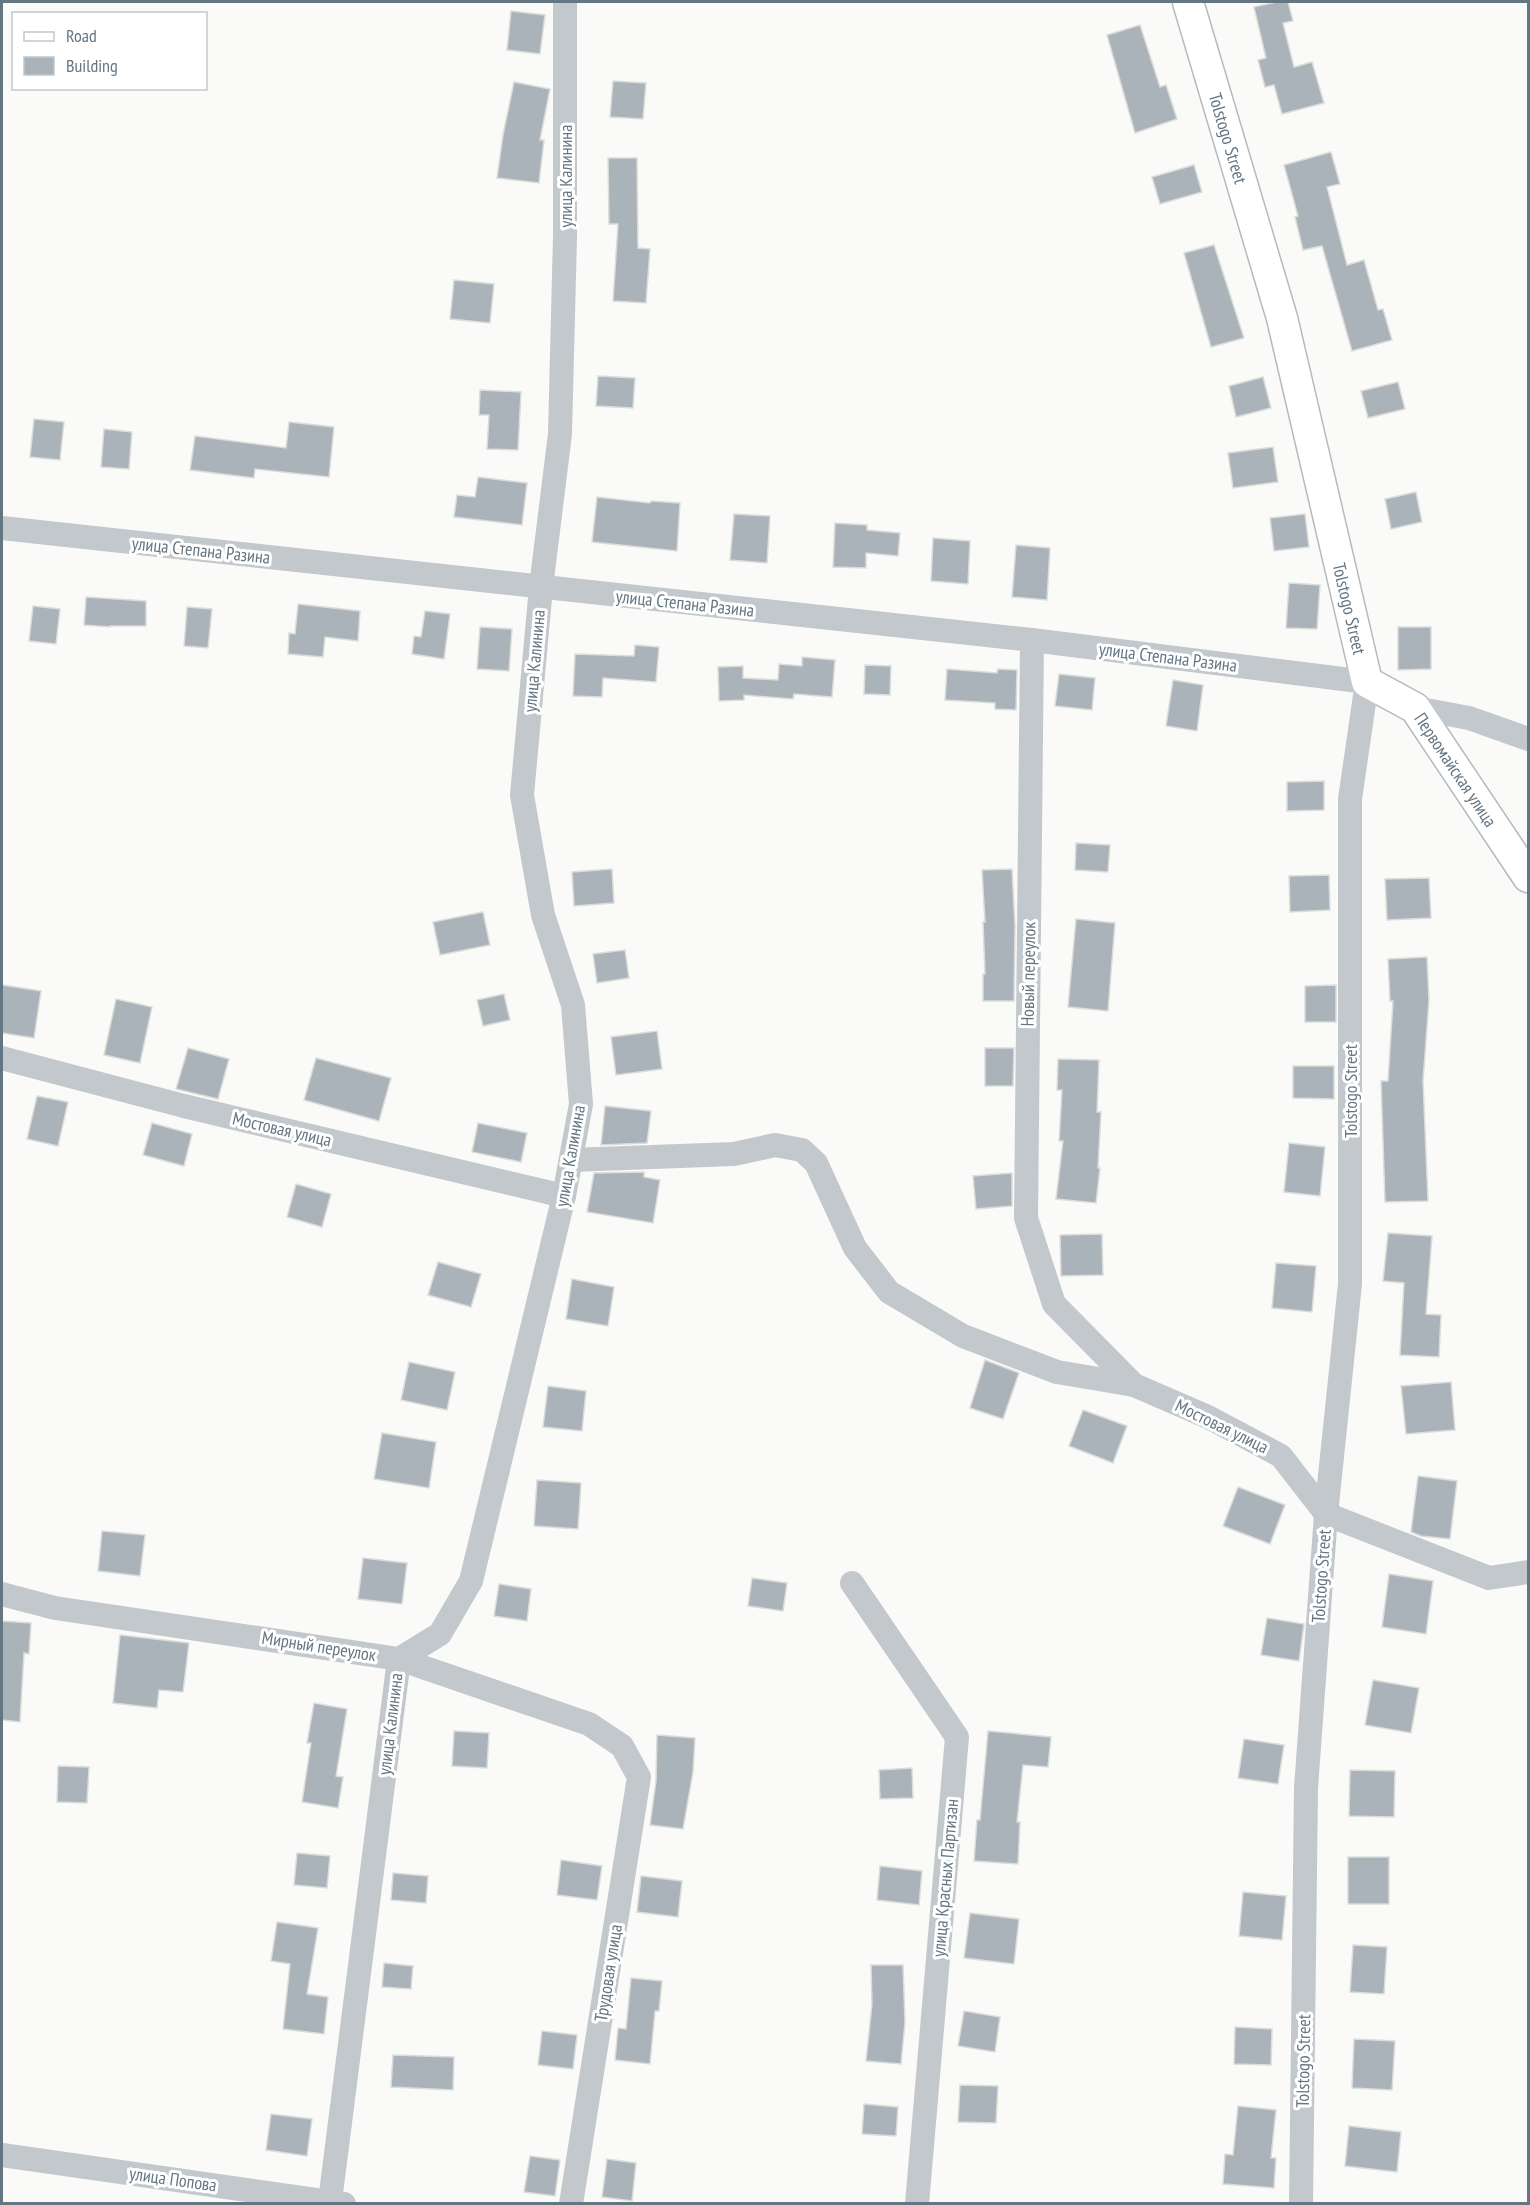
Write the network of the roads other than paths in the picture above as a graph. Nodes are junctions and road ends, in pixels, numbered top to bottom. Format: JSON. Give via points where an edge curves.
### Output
{"nodes":[{"id":1,"x":565,"y":2,"type":"edge"},
{"id":2,"x":1188,"y":2,"type":"edge"},
{"id":3,"x":2,"y":528,"type":"edge"},
{"id":4,"x":541,"y":587,"type":"junction"},
{"id":5,"x":1032,"y":640,"type":"junction"},
{"id":6,"x":1367,"y":681,"type":"junction"},
{"id":7,"x":1416,"y":708,"type":"junction"},
{"id":8,"x":1528,"y":739,"type":"edge"},
{"id":9,"x":1528,"y":877,"type":"edge"},
{"id":10,"x":2,"y":1058,"type":"edge"},
{"id":11,"x":571,"y":1160,"type":"junction"},
{"id":12,"x":564,"y":1196,"type":"junction"},
{"id":13,"x":1054,"y":1304,"type":"joint"},
{"id":14,"x":1134,"y":1385,"type":"junction"},
{"id":15,"x":1326,"y":1514,"type":"junction"},
{"id":16,"x":1528,"y":1572,"type":"edge"},
{"id":17,"x":852,"y":1583,"type":"dead end"},
{"id":18,"x":2,"y":1594,"type":"edge"},
{"id":19,"x":399,"y":1659,"type":"junction"},
{"id":20,"x":622,"y":1746,"type":"joint"},
{"id":21,"x":2,"y":2155,"type":"edge"},
{"id":22,"x":337,"y":2202,"type":"edge"},
{"id":23,"x":571,"y":2204,"type":"edge"},
{"id":24,"x":917,"y":2204,"type":"edge"},
{"id":25,"x":1301,"y":2204,"type":"edge"}],
"edges":[{"from":1,"to":4,"type":"street","name":"улица Калинина","via":[[560,434]]},
{"from":2,"to":6,"type":"main road","name":"Tolstogo Street","via":[[1282,318]]},
{"from":3,"to":4,"type":"street","name":"улица Степана Разина"},
{"from":4,"to":5,"type":"street","name":"улица Степана Разина"},
{"from":4,"to":11,"type":"street","name":"улица Калинина","via":[[522,795],[543,915],[573,1005],[581,1104]]},
{"from":5,"to":6,"type":"street","name":"улица Степана Разина"},
{"from":5,"to":13,"type":"street","name":"Новый переулок","via":[[1026,1218]]},
{"from":6,"to":7,"type":"main road","name":"Первомайская улица"},
{"from":6,"to":15,"type":"street","name":"Tolstogo Street","via":[[1350,799],[1350,1284]]},
{"from":7,"to":8,"type":"street","via":[[1468,718]]},
{"from":7,"to":9,"type":"main road","name":"Первомайская улица"},
{"from":10,"to":12,"type":"street","name":"Мостовая улица","via":[[196,1109]]},
{"from":11,"to":12,"type":"street","name":"улица Калинина"},
{"from":11,"to":14,"type":"street","via":[[734,1154],[775,1145],[802,1150],[816,1163],[855,1248],[889,1292],[963,1336],[1056,1372]]},
{"from":12,"to":19,"type":"street","name":"улица Калинина","via":[[471,1581],[440,1634]]},
{"from":13,"to":14,"type":"street","name":"Мостовая улица"},
{"from":14,"to":15,"type":"street","name":"Мостовая улица","via":[[1208,1417],[1281,1456]]},
{"from":15,"to":16,"type":"street","via":[[1489,1578]]},
{"from":15,"to":25,"type":"street","name":"Tolstogo Street","via":[[1306,1788]]},
{"from":17,"to":24,"type":"street","name":"улица Красных Партизан","via":[[957,1737]]},
{"from":18,"to":19,"type":"street","name":"Мирный переулок","via":[[55,1608]]},
{"from":19,"to":20,"type":"street","name":"Мирный переулок","via":[[589,1724]]},
{"from":19,"to":22,"type":"street","name":"улица Калинина"},
{"from":20,"to":23,"type":"street","name":"Трудовая улица","via":[[639,1777]]},
{"from":21,"to":22,"type":"street","name":"улица Попова"}]}
